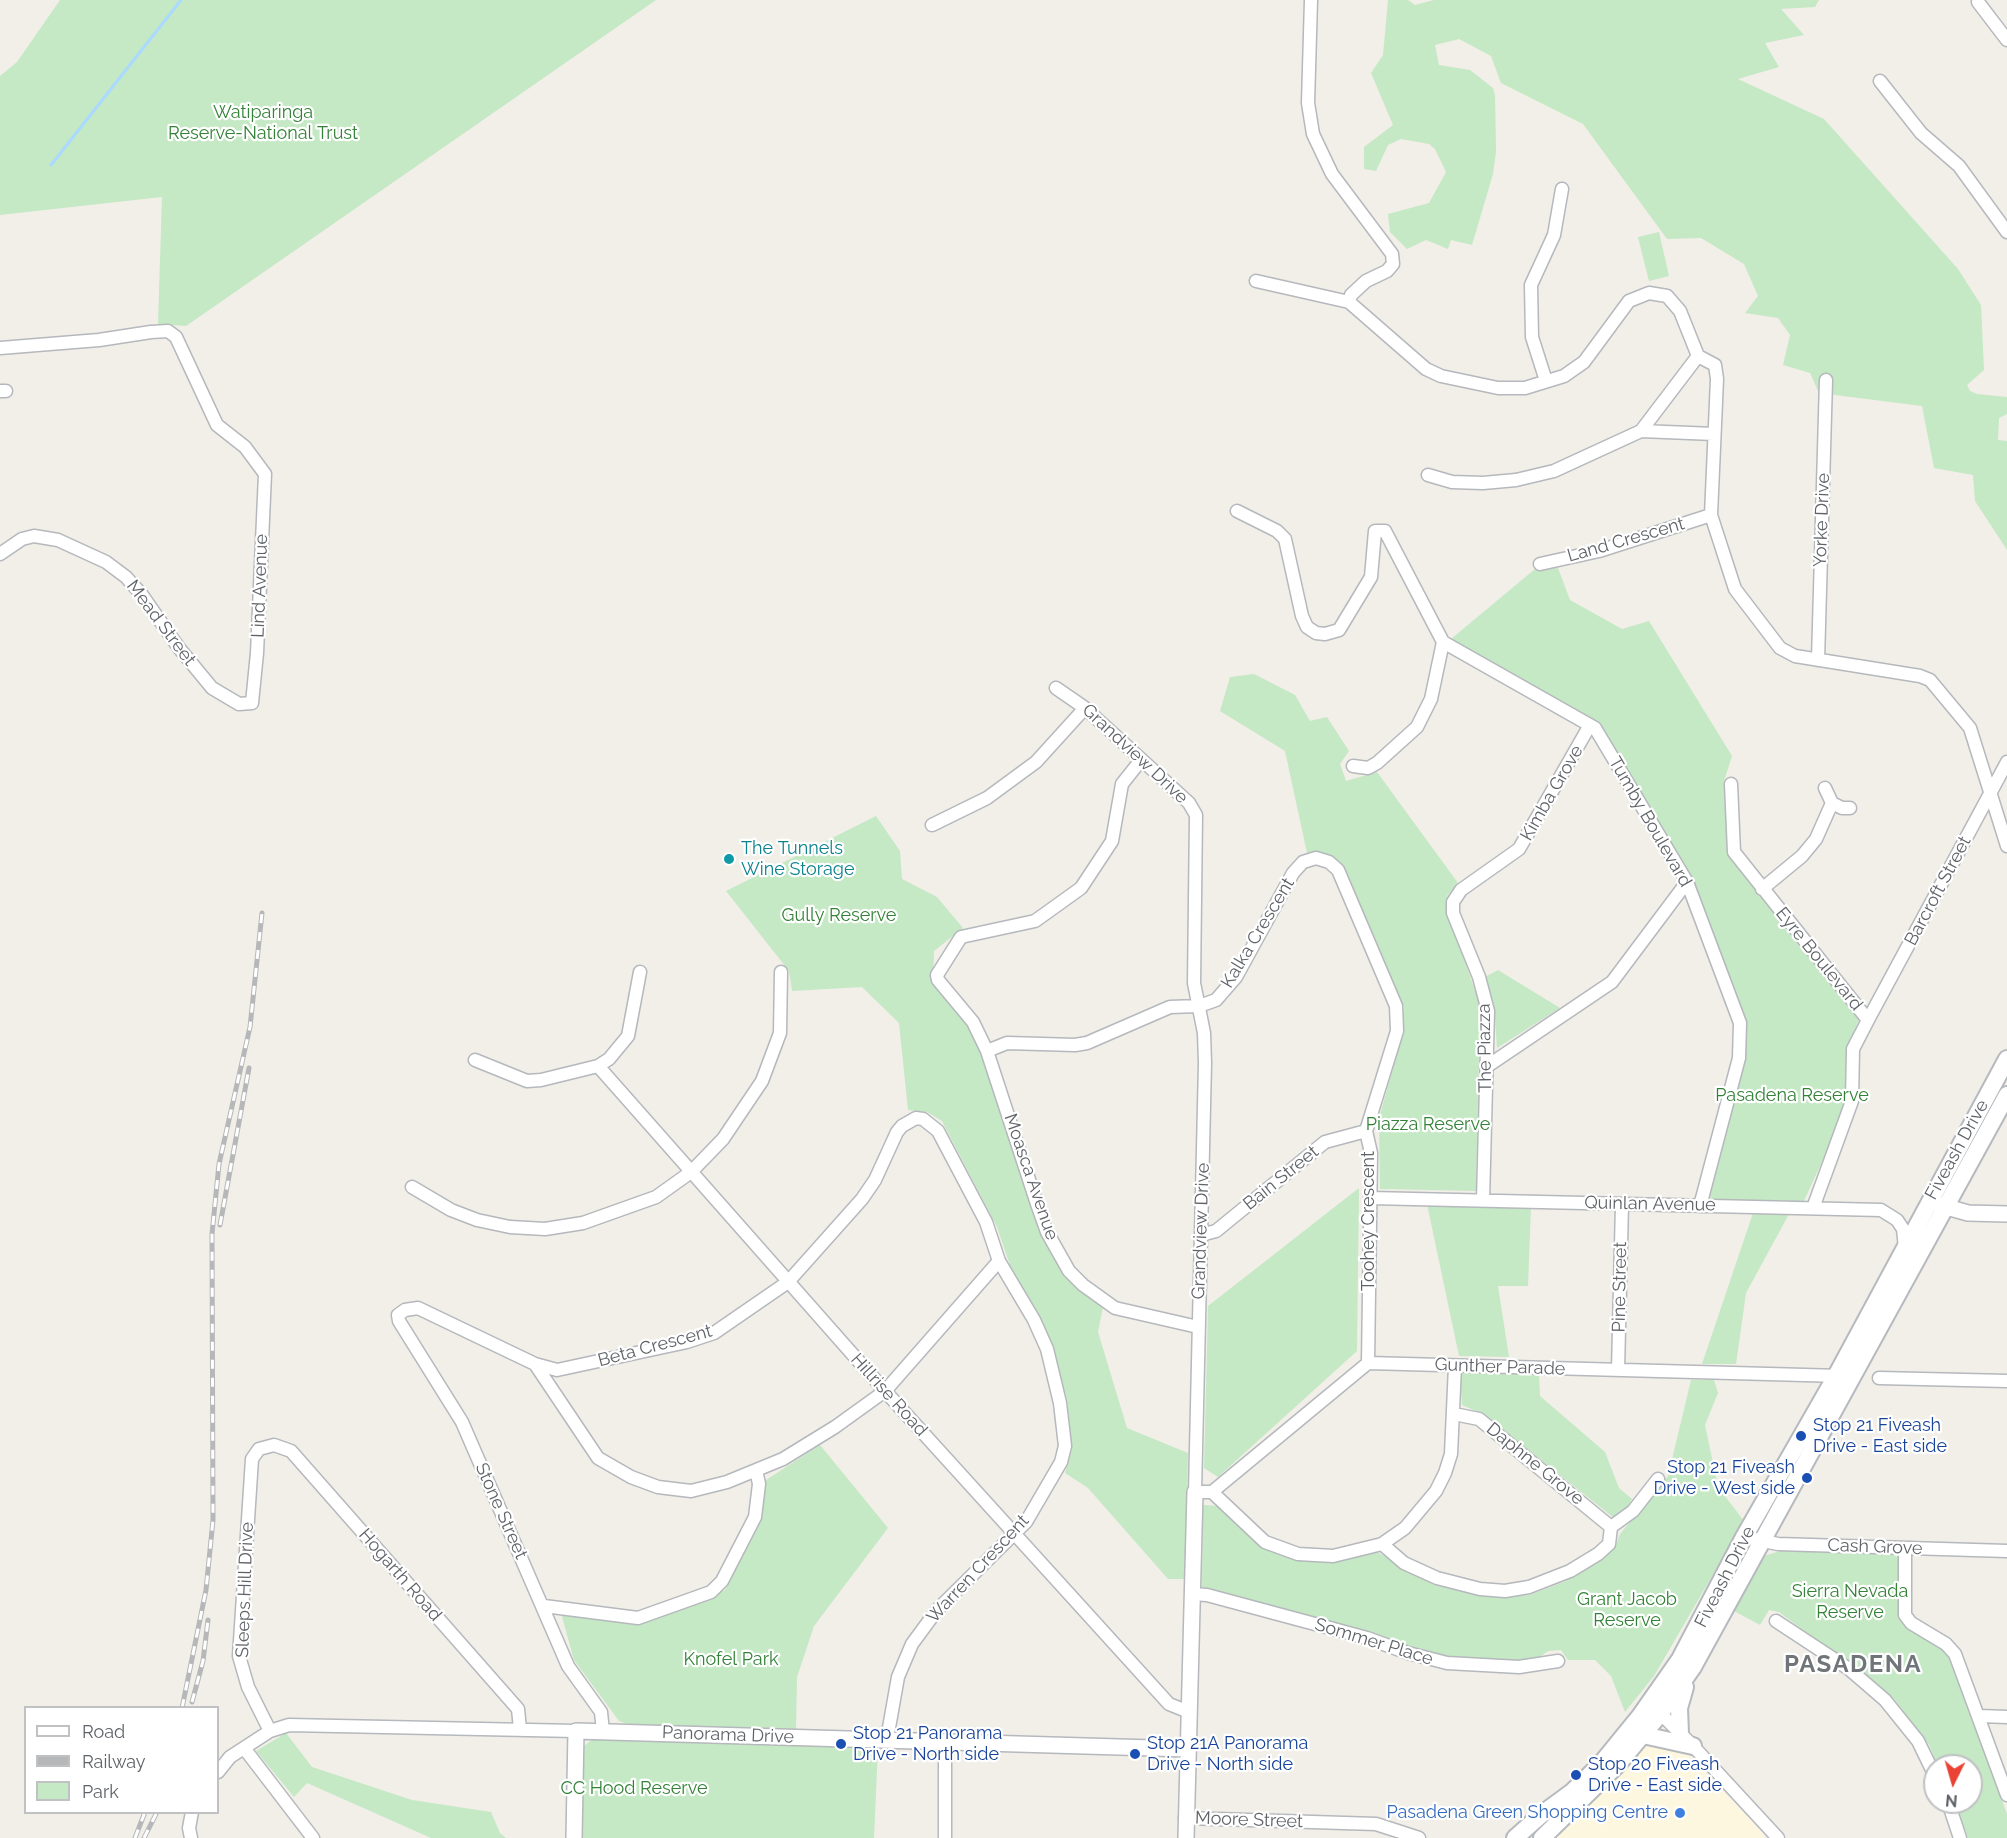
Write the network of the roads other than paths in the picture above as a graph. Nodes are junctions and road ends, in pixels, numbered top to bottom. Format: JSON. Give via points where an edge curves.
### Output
{"nodes":[{"id":1,"x":1311,"y":0,"type":"edge"},
{"id":2,"x":1978,"y":2,"type":"dead end"},
{"id":3,"x":2007,"y":40,"type":"edge"},
{"id":4,"x":1880,"y":81,"type":"dead end"},
{"id":5,"x":1562,"y":189,"type":"dead end"},
{"id":6,"x":2007,"y":232,"type":"edge"},
{"id":7,"x":1257,"y":281,"type":"dead end"},
{"id":8,"x":1349,"y":302,"type":"junction"},
{"id":9,"x":0,"y":348,"type":"edge"},
{"id":10,"x":1698,"y":356,"type":"junction"},
{"id":11,"x":1826,"y":380,"type":"dead end"},
{"id":12,"x":1546,"y":381,"type":"junction"},
{"id":13,"x":1641,"y":431,"type":"junction"},
{"id":14,"x":1714,"y":434,"type":"junction"},
{"id":15,"x":1428,"y":475,"type":"dead end"},
{"id":16,"x":1237,"y":512,"type":"dead end"},
{"id":17,"x":1711,"y":515,"type":"junction"},
{"id":18,"x":0,"y":554,"type":"edge"},
{"id":19,"x":1539,"y":564,"type":"dead end"},
{"id":20,"x":1443,"y":642,"type":"junction"},
{"id":21,"x":1818,"y":660,"type":"junction"},
{"id":22,"x":1056,"y":688,"type":"dead end"},
{"id":23,"x":252,"y":703,"type":"joint"},
{"id":24,"x":1085,"y":708,"type":"junction"},
{"id":25,"x":1590,"y":725,"type":"junction"},
{"id":26,"x":1141,"y":760,"type":"junction"},
{"id":27,"x":2007,"y":762,"type":"edge"},
{"id":28,"x":1353,"y":766,"type":"dead end"},
{"id":29,"x":1731,"y":784,"type":"dead end"},
{"id":30,"x":1825,"y":788,"type":"dead end"},
{"id":31,"x":1991,"y":793,"type":"junction"},
{"id":32,"x":1832,"y":803,"type":"junction"},
{"id":33,"x":1850,"y":808,"type":"dead end"},
{"id":34,"x":932,"y":825,"type":"dead end"},
{"id":35,"x":2007,"y":846,"type":"edge"},
{"id":36,"x":1316,"y":858,"type":"joint"},
{"id":37,"x":1687,"y":882,"type":"junction"},
{"id":38,"x":1762,"y":889,"type":"junction"},
{"id":39,"x":1453,"y":902,"type":"joint"},
{"id":40,"x":640,"y":972,"type":"dead end"},
{"id":41,"x":781,"y":972,"type":"dead end"},
{"id":42,"x":1199,"y":1006,"type":"junction"},
{"id":43,"x":1868,"y":1020,"type":"junction"},
{"id":44,"x":987,"y":1051,"type":"junction"},
{"id":45,"x":2007,"y":1059,"type":"edge"},
{"id":46,"x":475,"y":1060,"type":"dead end"},
{"id":47,"x":598,"y":1066,"type":"junction"},
{"id":48,"x":1486,"y":1067,"type":"junction"},
{"id":49,"x":2007,"y":1095,"type":"edge"},
{"id":50,"x":916,"y":1118,"type":"joint"},
{"id":51,"x":1366,"y":1131,"type":"junction"},
{"id":52,"x":691,"y":1172,"type":"junction"},
{"id":53,"x":412,"y":1187,"type":"dead end"},
{"id":54,"x":1371,"y":1198,"type":"junction"},
{"id":55,"x":1483,"y":1200,"type":"junction"},
{"id":56,"x":1622,"y":1204,"type":"junction"},
{"id":57,"x":1937,"y":1204,"type":"junction"},
{"id":58,"x":1700,"y":1206,"type":"junction"},
{"id":59,"x":1813,"y":1208,"type":"junction"},
{"id":60,"x":2007,"y":1214,"type":"edge"},
{"id":61,"x":1201,"y":1235,"type":"junction"},
{"id":62,"x":1905,"y":1248,"type":"junction"},
{"id":63,"x":999,"y":1261,"type":"junction"},
{"id":64,"x":788,"y":1282,"type":"junction"},
{"id":65,"x":418,"y":1308,"type":"joint"},
{"id":66,"x":1198,"y":1327,"type":"junction"},
{"id":67,"x":1368,"y":1363,"type":"junction"},
{"id":68,"x":535,"y":1364,"type":"junction"},
{"id":69,"x":1455,"y":1366,"type":"junction"},
{"id":70,"x":1618,"y":1370,"type":"junction"},
{"id":71,"x":1844,"y":1377,"type":"junction"},
{"id":72,"x":1879,"y":1378,"type":"dead end"},
{"id":73,"x":2007,"y":1381,"type":"edge"},
{"id":74,"x":885,"y":1391,"type":"junction"},
{"id":75,"x":1454,"y":1414,"type":"junction"},
{"id":76,"x":259,"y":1449,"type":"joint"},
{"id":77,"x":756,"y":1470,"type":"junction"},
{"id":78,"x":1658,"y":1479,"type":"dead end"},
{"id":79,"x":1195,"y":1492,"type":"junction"},
{"id":80,"x":1212,"y":1492,"type":"junction"},
{"id":81,"x":1611,"y":1527,"type":"junction"},
{"id":82,"x":1015,"y":1534,"type":"junction"},
{"id":83,"x":1744,"y":1537,"type":"junction"},
{"id":84,"x":1761,"y":1542,"type":"junction"},
{"id":85,"x":1382,"y":1544,"type":"junction"},
{"id":86,"x":1905,"y":1548,"type":"junction"},
{"id":87,"x":2007,"y":1551,"type":"edge"},
{"id":88,"x":1192,"y":1594,"type":"junction"},
{"id":89,"x":544,"y":1606,"type":"junction"},
{"id":90,"x":1776,"y":1621,"type":"dead end"},
{"id":91,"x":1558,"y":1661,"type":"dead end"},
{"id":92,"x":1688,"y":1674,"type":"junction"},
{"id":93,"x":1655,"y":1709,"type":"junction"},
{"id":94,"x":1189,"y":1712,"type":"junction"},
{"id":95,"x":1980,"y":1716,"type":"junction"},
{"id":96,"x":2007,"y":1717,"type":"edge"},
{"id":97,"x":520,"y":1730,"type":"junction"},
{"id":98,"x":270,"y":1731,"type":"junction"},
{"id":99,"x":576,"y":1731,"type":"junction"},
{"id":100,"x":603,"y":1732,"type":"junction"},
{"id":101,"x":1680,"y":1734,"type":"junction"},
{"id":102,"x":1643,"y":1735,"type":"junction"},
{"id":103,"x":887,"y":1739,"type":"junction"},
{"id":104,"x":945,"y":1741,"type":"junction"},
{"id":105,"x":1693,"y":1746,"type":"junction"},
{"id":106,"x":243,"y":1748,"type":"junction"},
{"id":107,"x":1187,"y":1749,"type":"junction"},
{"id":108,"x":1924,"y":1754,"type":"edge"},
{"id":109,"x":219,"y":1771,"type":"edge"},
{"id":110,"x":2007,"y":1795,"type":"edge"},
{"id":111,"x":192,"y":1814,"type":"edge"},
{"id":112,"x":1952,"y":1814,"type":"edge"},
{"id":113,"x":1185,"y":1818,"type":"junction"},
{"id":114,"x":191,"y":1838,"type":"edge"},
{"id":115,"x":313,"y":1838,"type":"edge"},
{"id":116,"x":574,"y":1838,"type":"edge"},
{"id":117,"x":945,"y":1838,"type":"edge"},
{"id":118,"x":1185,"y":1838,"type":"edge"},
{"id":119,"x":1419,"y":1838,"type":"edge"},
{"id":120,"x":1515,"y":1838,"type":"edge"},
{"id":121,"x":1542,"y":1838,"type":"edge"},
{"id":122,"x":1778,"y":1838,"type":"edge"},
{"id":123,"x":1960,"y":1838,"type":"edge"}],
"edges":[{"from":1,"to":8,"type":"street","via":[[1308,104],[1313,134],[1332,174],[1392,254],[1393,264],[1387,271],[1366,280]]},
{"from":2,"to":3,"type":"street"},
{"from":4,"to":6,"type":"street","via":[[1921,133],[1959,166]]},
{"from":5,"to":12,"type":"street","via":[[1554,235],[1531,285],[1532,337]]},
{"from":7,"to":8,"type":"street"},
{"from":8,"to":12,"type":"street","via":[[1408,355],[1441,376],[1498,388],[1525,388]]},
{"from":9,"to":23,"type":"street","name":"Lind Avenue","via":[[151,332],[168,331],[176,337],[218,424],[264,470]]},
{"from":10,"to":12,"type":"street","via":[[1680,311],[1666,296],[1649,293],[1629,301],[1584,362],[1564,376]]},
{"from":10,"to":13,"type":"street"},
{"from":10,"to":14,"type":"street","via":[[1715,365]]},
{"from":11,"to":21,"type":"street","name":"Yorke Drive"},
{"from":13,"to":14,"type":"street"},
{"from":13,"to":15,"type":"street","via":[[1554,471],[1516,480],[1452,482]]},
{"from":14,"to":17,"type":"street"},
{"from":16,"to":20,"type":"street","via":[[1277,531],[1285,539],[1306,627],[1316,633],[1339,630],[1371,577],[1376,531],[1385,531]]},
{"from":17,"to":19,"type":"street","name":"Land Crescent","via":[[1599,551]]},
{"from":17,"to":21,"type":"street","via":[[1735,589],[1780,648],[1795,656]]},
{"from":18,"to":23,"type":"street","name":"Mead Street","via":[[34,536],[58,540],[106,562],[142,595],[212,688],[239,704]]},
{"from":20,"to":25,"type":"street","name":"Tumby Boulevard"},
{"from":20,"to":28,"type":"street","via":[[1431,699],[1417,727],[1377,763],[1368,768]]},
{"from":21,"to":31,"type":"street","via":[[1930,680],[1970,728]]},
{"from":22,"to":24,"type":"street","name":"Grandview Drive"},
{"from":24,"to":26,"type":"street","name":"Grandview Drive"},
{"from":24,"to":34,"type":"street","via":[[1036,762],[987,798]]},
{"from":25,"to":37,"type":"street","name":"Tumby Boulevard"},
{"from":25,"to":39,"type":"street","name":"Kimba Grove","via":[[1520,849],[1461,890]]},
{"from":26,"to":42,"type":"street","name":"Grandview Drive","via":[[1189,803],[1196,815],[1194,983]]},
{"from":26,"to":44,"type":"street","name":"Moasca Avenue","via":[[1122,784],[1112,841],[1081,888],[1035,921],[961,937],[939,969],[938,980],[973,1022]]},
{"from":27,"to":31,"type":"street","name":"Barcroft Street"},
{"from":29,"to":38,"type":"street","name":"Eyre Boulevard","via":[[1734,852]]},
{"from":30,"to":32,"type":"street"},
{"from":31,"to":35,"type":"street"},
{"from":31,"to":43,"type":"street","name":"Barcroft Street"},
{"from":32,"to":33,"type":"street"},
{"from":32,"to":38,"type":"street","via":[[1816,839]]},
{"from":36,"to":42,"type":"street","name":"Kalka Crescent","via":[[1303,862],[1293,873],[1236,977],[1216,1000]]},
{"from":36,"to":51,"type":"street","name":"Toohey Crescent","via":[[1338,870],[1396,1006],[1398,1031]]},
{"from":37,"to":48,"type":"street","via":[[1612,982]]},
{"from":37,"to":58,"type":"street","name":"Tumby Boulevard","via":[[1740,1023],[1739,1058]]},
{"from":38,"to":43,"type":"street","name":"Eyre Boulevard"},
{"from":39,"to":48,"type":"street","name":"The Piazza","via":[[1453,913],[1488,1011]]},
{"from":40,"to":47,"type":"street","via":[[628,1036]]},
{"from":41,"to":52,"type":"street","via":[[780,1033],[762,1081],[723,1139]]},
{"from":42,"to":44,"type":"street","via":[[1170,1006],[1075,1046],[1007,1043]]},
{"from":42,"to":61,"type":"street","name":"Grandview Drive","via":[[1205,1063]]},
{"from":43,"to":59,"type":"street","name":"Eyre Boulevard","via":[[1853,1049],[1852,1101]]},
{"from":44,"to":66,"type":"street","name":"Moasca Avenue","via":[[1036,1204],[1069,1271],[1115,1308]]},
{"from":45,"to":57,"type":"main road","name":"Fiveash Drive"},
{"from":46,"to":47,"type":"street","via":[[528,1081]]},
{"from":47,"to":52,"type":"street","name":"Hillrise Road"},
{"from":48,"to":55,"type":"street","name":"The Piazza"},
{"from":49,"to":57,"type":"main road","name":"Fiveash Drive"},
{"from":50,"to":63,"type":"street","name":"Warren Crescent","via":[[938,1131],[986,1222]]},
{"from":50,"to":64,"type":"street","name":"Beta Crescent","via":[[897,1132],[862,1199]]},
{"from":51,"to":54,"type":"street","name":"Toohey Crescent","via":[[1371,1154]]},
{"from":51,"to":61,"type":"street","name":"Bain Street","via":[[1325,1142],[1216,1231]]},
{"from":52,"to":53,"type":"street","via":[[656,1197],[618,1212],[545,1229],[477,1220]]},
{"from":52,"to":64,"type":"street","name":"Hillrise Road"},
{"from":54,"to":55,"type":"street","name":"Quinlan Avenue"},
{"from":54,"to":67,"type":"street","name":"Toohey Crescent"},
{"from":55,"to":56,"type":"street","name":"Quinlan Avenue"},
{"from":56,"to":58,"type":"street","name":"Quinlan Avenue"},
{"from":56,"to":70,"type":"street","name":"Pine Street"},
{"from":57,"to":60,"type":"street","via":[[1968,1213]]},
{"from":57,"to":62,"type":"main road","name":"Fiveash Drive"},
{"from":57,"to":71,"type":"main road","name":"Fiveash Drive"},
{"from":58,"to":59,"type":"street","name":"Quinlan Avenue"},
{"from":59,"to":62,"type":"street","name":"Quinlan Avenue","via":[[1881,1210],[1903,1229]]},
{"from":61,"to":66,"type":"street","name":"Grandview Drive"},
{"from":62,"to":71,"type":"main road","name":"Fiveash Drive"},
{"from":63,"to":74,"type":"street"},
{"from":63,"to":82,"type":"street","name":"Warren Crescent","via":[[1047,1349],[1065,1446],[1061,1462]]},
{"from":64,"to":68,"type":"street","name":"Beta Crescent","via":[[714,1333],[687,1342],[558,1370]]},
{"from":64,"to":74,"type":"street","name":"Hillrise Road"},
{"from":65,"to":68,"type":"street","name":"Beta Crescent"},
{"from":65,"to":89,"type":"street","name":"Stone Street","via":[[405,1310],[398,1315],[399,1321],[462,1422]]},
{"from":66,"to":79,"type":"street","name":"Grandview Drive"},
{"from":67,"to":69,"type":"street","name":"Gunther Parade"},
{"from":67,"to":80,"type":"street"},
{"from":68,"to":77,"type":"street","via":[[598,1458],[631,1478],[658,1487],[691,1491]]},
{"from":69,"to":70,"type":"street","name":"Gunther Parade"},
{"from":69,"to":75,"type":"street"},
{"from":70,"to":71,"type":"street","name":"Gunther Parade"},
{"from":71,"to":83,"type":"main road","name":"Fiveash Drive"},
{"from":71,"to":84,"type":"main road","name":"Fiveash Drive"},
{"from":72,"to":73,"type":"street"},
{"from":74,"to":77,"type":"street","via":[[783,1459]]},
{"from":74,"to":82,"type":"street","name":"Hillrise Road"},
{"from":75,"to":81,"type":"street","name":"Daphne Grove","via":[[1479,1419]]},
{"from":75,"to":85,"type":"street","via":[[1451,1454],[1436,1491],[1405,1528]]},
{"from":76,"to":97,"type":"street","name":"Hogarth Road","via":[[274,1444],[291,1451],[518,1709]]},
{"from":76,"to":98,"type":"street","name":"Sleeps Hill Drive","via":[[252,1460],[239,1656],[248,1688]]},
{"from":77,"to":89,"type":"street","via":[[759,1484],[755,1517],[722,1581],[711,1592],[638,1618]]},
{"from":78,"to":81,"type":"street","via":[[1634,1511]]},
{"from":79,"to":80,"type":"street"},
{"from":79,"to":88,"type":"street","name":"Grandview Drive"},
{"from":80,"to":85,"type":"street","via":[[1258,1536],[1289,1551],[1334,1556]]},
{"from":81,"to":85,"type":"street","via":[[1609,1544],[1570,1571],[1529,1587],[1505,1591],[1437,1578],[1404,1563]]},
{"from":82,"to":94,"type":"street","name":"Hillrise Road","via":[[1169,1704]]},
{"from":82,"to":103,"type":"street","name":"Warren Crescent","via":[[956,1590],[912,1644],[898,1677]]},
{"from":83,"to":84,"type":"street","name":"Cash Grove"},
{"from":83,"to":93,"type":"main road","name":"Fiveash Drive"},
{"from":84,"to":86,"type":"street","name":"Cash Grove"},
{"from":84,"to":92,"type":"main road","name":"Fiveash Drive","via":[[1718,1626]]},
{"from":86,"to":87,"type":"street","name":"Cash Grove"},
{"from":86,"to":95,"type":"street","via":[[1905,1615],[1955,1654]]},
{"from":88,"to":91,"type":"street","name":"Sommer Place","via":[[1367,1638],[1447,1663],[1519,1667]]},
{"from":88,"to":94,"type":"street","name":"Grandview Drive"},
{"from":89,"to":100,"type":"street","name":"Stone Street","via":[[568,1666],[601,1712]]},
{"from":90,"to":108,"type":"street","via":[[1849,1669],[1885,1700]]},
{"from":92,"to":93,"type":"main road","name":"Fiveash Drive"},
{"from":92,"to":101,"type":"main road","via":[[1679,1708]]},
{"from":93,"to":101,"type":"street"},
{"from":93,"to":102,"type":"main road","name":"Fiveash Drive"},
{"from":93,"to":120,"type":"main road","name":"Fiveash Drive","via":[[1572,1792]]},
{"from":94,"to":107,"type":"street","name":"Grandview Drive"},
{"from":95,"to":96,"type":"street"},
{"from":95,"to":110,"type":"street"},
{"from":97,"to":98,"type":"street","name":"Panorama Drive","via":[[289,1725]]},
{"from":97,"to":99,"type":"street","name":"Panorama Drive"},
{"from":98,"to":106,"type":"street"},
{"from":99,"to":100,"type":"street","name":"Panorama Drive"},
{"from":99,"to":116,"type":"street"},
{"from":100,"to":103,"type":"street","name":"Panorama Drive"},
{"from":101,"to":105,"type":"street"},
{"from":102,"to":105,"type":"main road"},
{"from":102,"to":121,"type":"main road","name":"Fiveash Drive"},
{"from":103,"to":104,"type":"street","name":"Panorama Drive"},
{"from":104,"to":107,"type":"street","name":"Panorama Drive"},
{"from":104,"to":117,"type":"street"},
{"from":105,"to":122,"type":"street"},
{"from":106,"to":109,"type":"street"},
{"from":106,"to":115,"type":"street"},
{"from":107,"to":113,"type":"street","name":"Grandview Drive"},
{"from":111,"to":114,"type":"street"},
{"from":112,"to":123,"type":"street"},
{"from":113,"to":118,"type":"street","name":"Grandview Drive"},
{"from":113,"to":119,"type":"street","name":"Moore Street","via":[[1376,1824]]}]}
